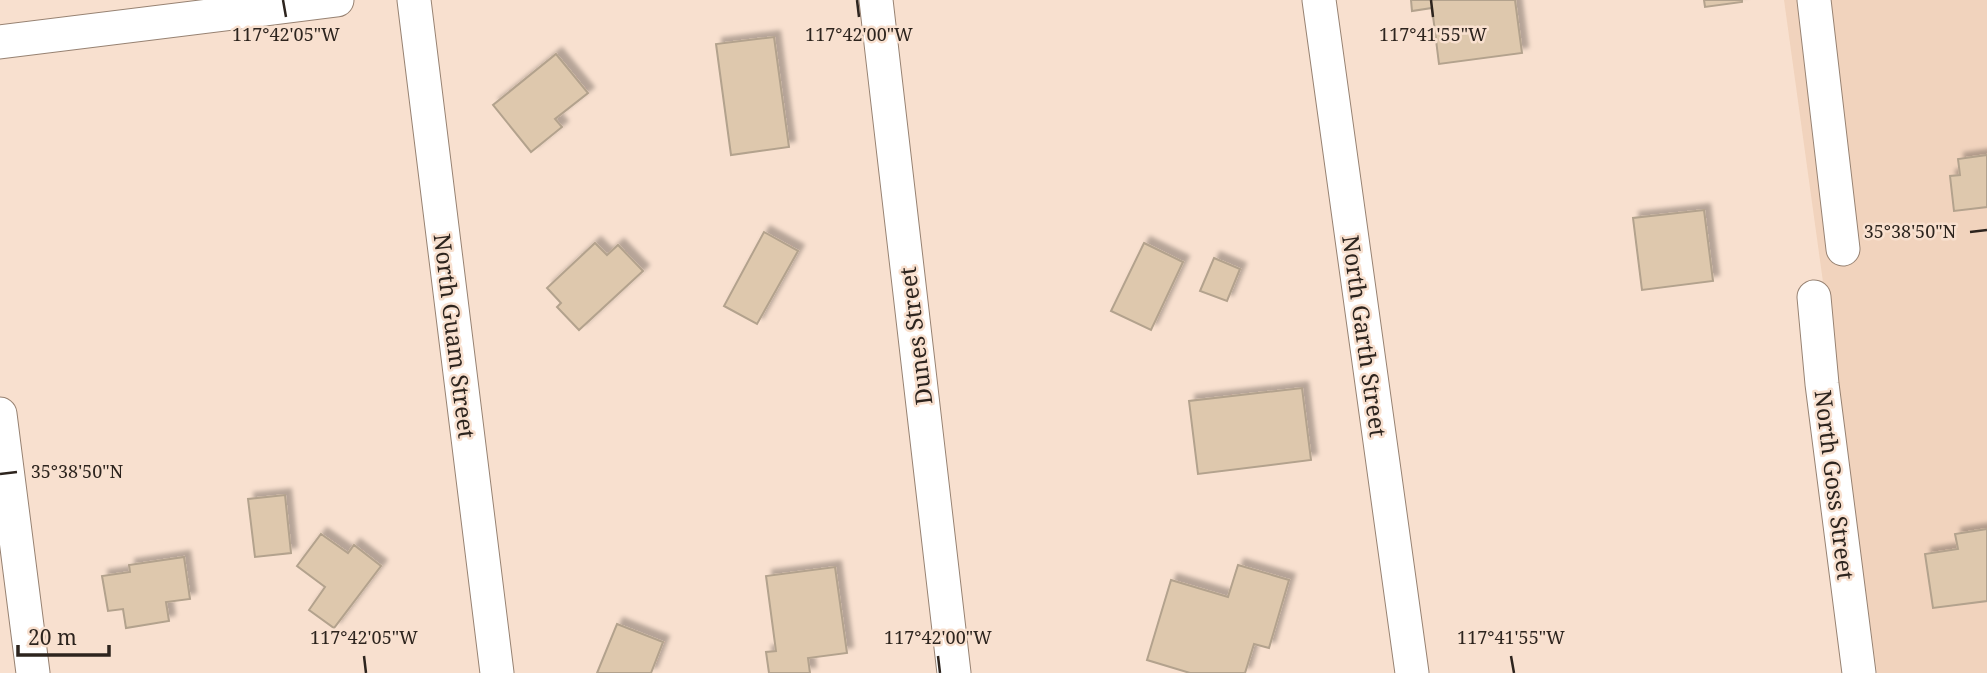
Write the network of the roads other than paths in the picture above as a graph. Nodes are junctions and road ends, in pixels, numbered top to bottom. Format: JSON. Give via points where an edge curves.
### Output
{"nodes":[{"id":1,"x":337,"y":0,"type":"edge"},
{"id":2,"x":414,"y":0,"type":"edge"},
{"id":3,"x":876,"y":0,"type":"edge"},
{"id":4,"x":1320,"y":0,"type":"edge"},
{"id":5,"x":1814,"y":0,"type":"edge"},
{"id":6,"x":0,"y":42,"type":"edge"},
{"id":7,"x":1843,"y":249,"type":"dead end"},
{"id":8,"x":1814,"y":297,"type":"dead end"},
{"id":9,"x":0,"y":414,"type":"edge"},
{"id":10,"x":33,"y":673,"type":"edge"},
{"id":11,"x":497,"y":673,"type":"edge"},
{"id":12,"x":954,"y":673,"type":"edge"},
{"id":13,"x":1412,"y":673,"type":"edge"},
{"id":14,"x":1858,"y":673,"type":"edge"}],
"edges":[{"from":1,"to":6,"type":"street"},
{"from":2,"to":11,"type":"street","name":"North Guam Street"},
{"from":3,"to":12,"type":"street","name":"Dunes Street"},
{"from":4,"to":13,"type":"street","name":"North Garth Street"},
{"from":5,"to":7,"type":"street"},
{"from":8,"to":14,"type":"street","name":"North Goss Street"},
{"from":9,"to":10,"type":"street"}]}
